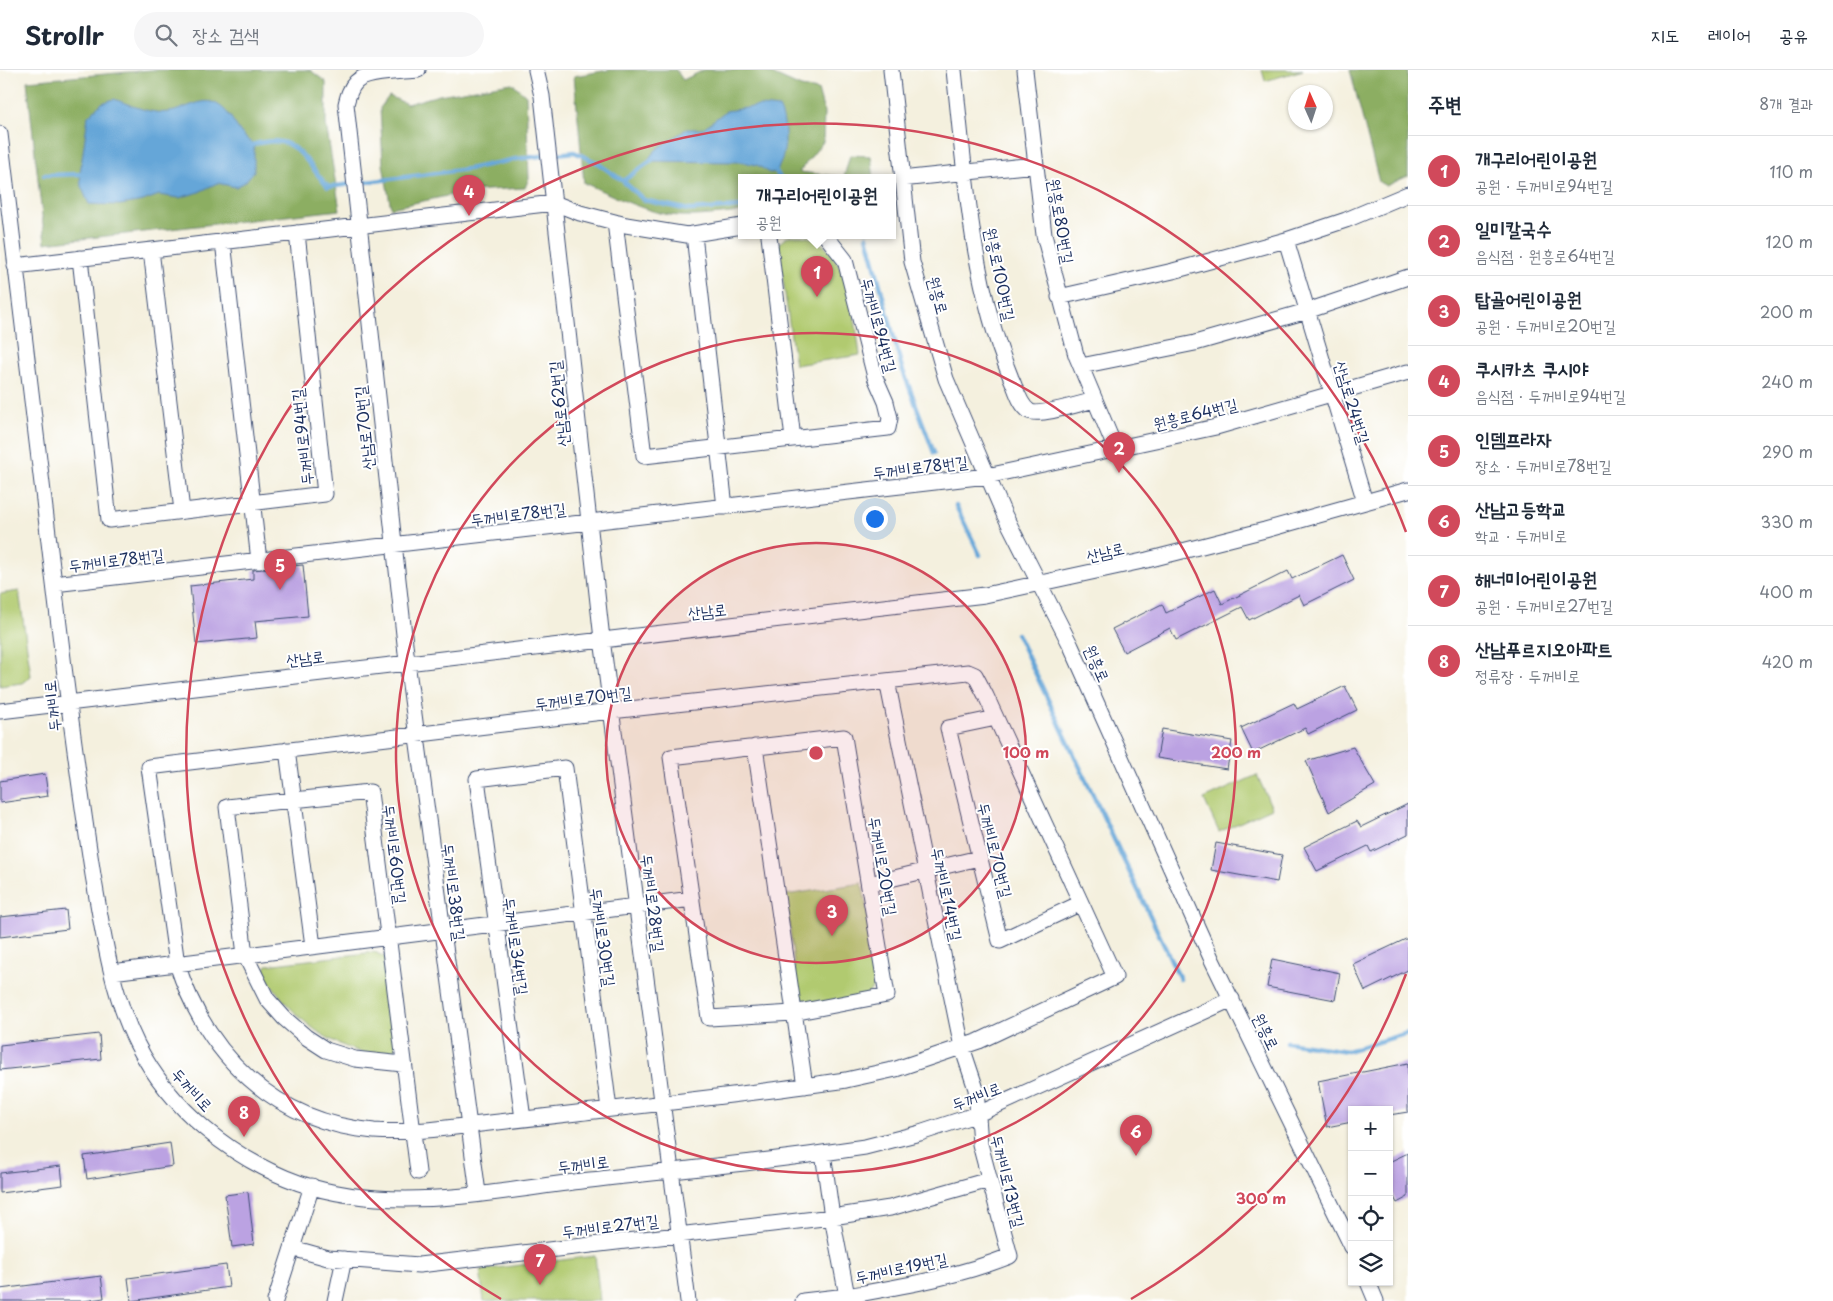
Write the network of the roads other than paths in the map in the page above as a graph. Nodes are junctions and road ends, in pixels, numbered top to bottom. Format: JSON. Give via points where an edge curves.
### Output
{"nodes":[{"id":1,"x":418,"y":70,"type":"edge"},
{"id":2,"x":536,"y":70,"type":"edge"},
{"id":3,"x":890,"y":70,"type":"edge"},
{"id":4,"x":954,"y":70,"type":"edge"},
{"id":5,"x":1025,"y":70,"type":"edge"},
{"id":6,"x":0,"y":134,"type":"edge"},
{"id":7,"x":1035,"y":165,"type":"junction"},
{"id":8,"x":965,"y":173,"type":"junction"},
{"id":9,"x":901,"y":179,"type":"junction"},
{"id":10,"x":1408,"y":194,"type":"edge"},
{"id":11,"x":554,"y":203,"type":"junction"},
{"id":12,"x":615,"y":222,"type":"junction"},
{"id":13,"x":358,"y":226,"type":"junction"},
{"id":14,"x":738,"y":227,"type":"edge"},
{"id":15,"x":297,"y":233,"type":"junction"},
{"id":16,"x":694,"y":235,"type":"junction"},
{"id":17,"x":769,"y":239,"type":"edge"},
{"id":18,"x":828,"y":239,"type":"edge"},
{"id":19,"x":1286,"y":240,"type":"junction"},
{"id":20,"x":223,"y":241,"type":"junction"},
{"id":21,"x":151,"y":250,"type":"junction"},
{"id":22,"x":80,"y":258,"type":"junction"},
{"id":23,"x":16,"y":266,"type":"junction"},
{"id":24,"x":1408,"y":277,"type":"edge"},
{"id":25,"x":1060,"y":297,"type":"junction"},
{"id":26,"x":1307,"y":311,"type":"junction"},
{"id":27,"x":1081,"y":366,"type":"junction"},
{"id":28,"x":1408,"y":372,"type":"edge"},
{"id":29,"x":1333,"y":395,"type":"junction"},
{"id":30,"x":1095,"y":400,"type":"junction"},
{"id":31,"x":793,"y":439,"type":"junction"},
{"id":32,"x":718,"y":448,"type":"junction"},
{"id":33,"x":1116,"y":450,"type":"junction"},
{"id":34,"x":986,"y":476,"type":"junction"},
{"id":35,"x":1408,"y":490,"type":"edge"},
{"id":36,"x":253,"y":502,"type":"junction"},
{"id":37,"x":1365,"y":502,"type":"junction"},
{"id":38,"x":725,"y":507,"type":"junction"},
{"id":39,"x":182,"y":511,"type":"junction"},
{"id":40,"x":588,"y":523,"type":"junction"},
{"id":41,"x":394,"y":545,"type":"junction"},
{"id":42,"x":259,"y":560,"type":"junction"},
{"id":43,"x":54,"y":584,"type":"junction"},
{"id":44,"x":1040,"y":584,"type":"junction"},
{"id":45,"x":602,"y":639,"type":"junction"},
{"id":46,"x":408,"y":662,"type":"junction"},
{"id":47,"x":887,"y":681,"type":"junction"},
{"id":48,"x":68,"y":702,"type":"junction"},
{"id":49,"x":0,"y":711,"type":"edge"},
{"id":50,"x":611,"y":711,"type":"junction"},
{"id":51,"x":996,"y":718,"type":"junction"},
{"id":52,"x":417,"y":734,"type":"junction"},
{"id":53,"x":755,"y":747,"type":"junction"},
{"id":54,"x":287,"y":750,"type":"junction"},
{"id":55,"x":476,"y":779,"type":"joint"},
{"id":56,"x":294,"y":800,"type":"junction"},
{"id":57,"x":980,"y":858,"type":"junction"},
{"id":58,"x":926,"y":870,"type":"junction"},
{"id":59,"x":869,"y":884,"type":"junction"},
{"id":60,"x":692,"y":899,"type":"junction"},
{"id":61,"x":1081,"y":903,"type":"junction"},
{"id":62,"x":637,"y":906,"type":"junction"},
{"id":63,"x":584,"y":912,"type":"junction"},
{"id":64,"x":496,"y":923,"type":"junction"},
{"id":65,"x":442,"y":930,"type":"junction"},
{"id":66,"x":388,"y":937,"type":"junction"},
{"id":67,"x":313,"y":946,"type":"junction"},
{"id":68,"x":245,"y":955,"type":"junction"},
{"id":69,"x":177,"y":964,"type":"junction"},
{"id":70,"x":112,"y":972,"type":"junction"},
{"id":71,"x":1232,"y":999,"type":"junction"},
{"id":72,"x":793,"y":1013,"type":"junction"},
{"id":73,"x":962,"y":1047,"type":"junction"},
{"id":74,"x":403,"y":1064,"type":"junction"},
{"id":75,"x":805,"y":1086,"type":"junction"},
{"id":76,"x":662,"y":1103,"type":"junction"},
{"id":77,"x":610,"y":1109,"type":"junction"},
{"id":78,"x":978,"y":1114,"type":"junction"},
{"id":79,"x":523,"y":1119,"type":"junction"},
{"id":80,"x":469,"y":1125,"type":"junction"},
{"id":81,"x":413,"y":1130,"type":"junction"},
{"id":82,"x":824,"y":1153,"type":"junction"},
{"id":83,"x":671,"y":1171,"type":"junction"},
{"id":84,"x":418,"y":1172,"type":"dead end"},
{"id":85,"x":989,"y":1180,"type":"junction"},
{"id":86,"x":312,"y":1186,"type":"junction"},
{"id":87,"x":478,"y":1193,"type":"junction"},
{"id":88,"x":832,"y":1217,"type":"junction"},
{"id":89,"x":679,"y":1234,"type":"junction"},
{"id":90,"x":1349,"y":1241,"type":"edge"},
{"id":91,"x":292,"y":1248,"type":"junction"},
{"id":92,"x":1010,"y":1256,"type":"joint"},
{"id":93,"x":344,"y":1259,"type":"junction"},
{"id":94,"x":1370,"y":1286,"type":"edge"},
{"id":95,"x":847,"y":1296,"type":"junction"},
{"id":96,"x":275,"y":1301,"type":"edge"},
{"id":97,"x":335,"y":1301,"type":"edge"},
{"id":98,"x":688,"y":1301,"type":"edge"},
{"id":99,"x":803,"y":1301,"type":"edge"},
{"id":100,"x":1376,"y":1301,"type":"edge"}],
"edges":[{"from":1,"to":13,"type":"street","name":"산남로70번길","via":[[373,75],[357,81],[350,90],[346,104]]},
{"from":2,"to":11,"type":"street","name":"산남로62번길"},
{"from":3,"to":9,"type":"street","name":"원흥로"},
{"from":4,"to":8,"type":"street","name":"원흥로100번길"},
{"from":5,"to":7,"type":"street"},
{"from":6,"to":23,"type":"street","name":"두꺼비로"},
{"from":7,"to":8,"type":"street","name":"원흥로80번길"},
{"from":7,"to":25,"type":"street","name":"원흥로80번길","via":[[1044,235]]},
{"from":8,"to":9,"type":"street","name":"원흥로80번길"},
{"from":8,"to":30,"type":"street","name":"원흥로100번길","via":[[989,312],[1023,405],[1031,412],[1041,412]]},
{"from":9,"to":34,"type":"street","name":"원흥로","via":[[912,262],[924,312],[946,379]]},
{"from":10,"to":19,"type":"street"},
{"from":11,"to":12,"type":"street"},
{"from":11,"to":13,"type":"street"},
{"from":11,"to":40,"type":"street","name":"산남로62번길"},
{"from":12,"to":16,"type":"street"},
{"from":12,"to":32,"type":"street","via":[[644,456]]},
{"from":13,"to":15,"type":"street"},
{"from":13,"to":41,"type":"street","name":"산남로70번길"},
{"from":14,"to":16,"type":"street"},
{"from":15,"to":20,"type":"street"},
{"from":15,"to":36,"type":"street","name":"두꺼비로94번길","via":[[325,494]]},
{"from":16,"to":32,"type":"street"},
{"from":17,"to":31,"type":"street"},
{"from":18,"to":31,"type":"street","name":"두꺼비로94번길","via":[[845,260],[875,377],[890,418],[888,428]]},
{"from":19,"to":25,"type":"street"},
{"from":19,"to":26,"type":"street","name":"산남로24번길"},
{"from":20,"to":21,"type":"street"},
{"from":20,"to":36,"type":"street"},
{"from":21,"to":22,"type":"street"},
{"from":21,"to":39,"type":"street"},
{"from":22,"to":23,"type":"street"},
{"from":22,"to":39,"type":"street","name":"두꺼비로94번길","via":[[109,520]]},
{"from":23,"to":43,"type":"street","name":"두꺼비로"},
{"from":24,"to":26,"type":"street"},
{"from":25,"to":27,"type":"street","name":"원흥로80번길"},
{"from":26,"to":27,"type":"street","via":[[1195,343]]},
{"from":26,"to":29,"type":"street","name":"산남로24번길"},
{"from":27,"to":30,"type":"street","name":"원흥로80번길"},
{"from":28,"to":29,"type":"street","name":"원흥로64번길"},
{"from":29,"to":33,"type":"street","name":"원흥로64번길"},
{"from":29,"to":37,"type":"street","name":"산남로24번길"},
{"from":30,"to":33,"type":"street","name":"원흥로80번길"},
{"from":31,"to":32,"type":"street"},
{"from":32,"to":38,"type":"street"},
{"from":33,"to":34,"type":"street","name":"원흥로64번길"},
{"from":34,"to":38,"type":"street","name":"두꺼비로78번길"},
{"from":34,"to":44,"type":"street","name":"원흥로"},
{"from":35,"to":37,"type":"street","name":"산남로"},
{"from":36,"to":39,"type":"street","name":"두꺼비로94번길"},
{"from":36,"to":42,"type":"street"},
{"from":37,"to":44,"type":"street","name":"산남로","via":[[1265,530]]},
{"from":38,"to":40,"type":"street","name":"두꺼비로78번길"},
{"from":40,"to":41,"type":"street","name":"두꺼비로78번길"},
{"from":40,"to":45,"type":"street","name":"산남로62번길"},
{"from":41,"to":42,"type":"street","name":"두꺼비로78번길"},
{"from":41,"to":46,"type":"street","name":"산남로70번길"},
{"from":42,"to":43,"type":"street","name":"두꺼비로78번길"},
{"from":43,"to":48,"type":"street","name":"두꺼비로"},
{"from":44,"to":45,"type":"street","name":"산남로","via":[[916,604]]},
{"from":44,"to":71,"type":"street","name":"원흥로"},
{"from":45,"to":46,"type":"street","name":"산남로"},
{"from":45,"to":50,"type":"street","name":"두꺼비로28번길"},
{"from":46,"to":48,"type":"street","name":"산남로"},
{"from":46,"to":52,"type":"street","name":"두꺼비로38번길"},
{"from":47,"to":50,"type":"street","name":"두꺼비로70번길"},
{"from":47,"to":51,"type":"street","name":"두꺼비로70번길","via":[[968,672],[975,675]]},
{"from":47,"to":58,"type":"street","name":"두꺼비로14번길"},
{"from":48,"to":49,"type":"street","name":"산남로"},
{"from":48,"to":70,"type":"street","name":"두꺼비로","via":[[79,788]]},
{"from":50,"to":52,"type":"street","name":"두꺼비로70번길"},
{"from":50,"to":62,"type":"street","name":"두꺼비로28번길"},
{"from":51,"to":57,"type":"street","name":"두꺼비로70번길","via":[[948,728]]},
{"from":51,"to":61,"type":"street","name":"두꺼비로70번길"},
{"from":52,"to":54,"type":"street","name":"두꺼비로70번길"},
{"from":52,"to":65,"type":"street","name":"두꺼비로38번길"},
{"from":53,"to":59,"type":"street","name":"두꺼비로20번길","via":[[844,737]]},
{"from":53,"to":60,"type":"street","name":"두꺼비로20번길","via":[[672,757]]},
{"from":53,"to":72,"type":"street"},
{"from":54,"to":56,"type":"street"},
{"from":54,"to":69,"type":"street","name":"두꺼비로70번길","via":[[149,767]]},
{"from":55,"to":63,"type":"street","name":"두꺼비로30번길","via":[[565,768]]},
{"from":55,"to":64,"type":"street","name":"두꺼비로34번길"},
{"from":56,"to":66,"type":"street","name":"두꺼비로60번길","via":[[370,792]]},
{"from":56,"to":67,"type":"street"},
{"from":56,"to":68,"type":"street","name":"두꺼비로60번길","via":[[227,807]]},
{"from":57,"to":58,"type":"street"},
{"from":57,"to":61,"type":"street","name":"두꺼비로70번길","via":[[1000,941]]},
{"from":58,"to":59,"type":"street"},
{"from":58,"to":73,"type":"street","name":"두꺼비로14번길"},
{"from":59,"to":72,"type":"street","name":"두꺼비로20번길","via":[[887,995]]},
{"from":60,"to":62,"type":"street"},
{"from":60,"to":72,"type":"street","name":"두꺼비로20번길","via":[[709,1018]]},
{"from":61,"to":73,"type":"street","name":"두꺼비로70번길","via":[[1115,977]]},
{"from":62,"to":63,"type":"street"},
{"from":62,"to":76,"type":"street","name":"두꺼비로28번길"},
{"from":63,"to":64,"type":"street"},
{"from":63,"to":77,"type":"street","name":"두꺼비로30번길"},
{"from":64,"to":65,"type":"street"},
{"from":64,"to":79,"type":"street","name":"두꺼비로34번길"},
{"from":65,"to":66,"type":"street"},
{"from":65,"to":80,"type":"street","name":"두꺼비로38번길"},
{"from":66,"to":67,"type":"street"},
{"from":66,"to":74,"type":"street","name":"두꺼비로60번길"},
{"from":67,"to":68,"type":"street"},
{"from":68,"to":69,"type":"street"},
{"from":68,"to":74,"type":"street","name":"두꺼비로60번길","via":[[267,999],[306,1038],[326,1050],[355,1059]]},
{"from":69,"to":70,"type":"street"},
{"from":69,"to":81,"type":"street","via":[[203,1024],[216,1043],[243,1075],[266,1093],[331,1123],[376,1131]]},
{"from":70,"to":86,"type":"street","name":"두꺼비로","via":[[120,1003],[138,1046],[166,1089],[207,1131],[237,1153],[264,1168]]},
{"from":71,"to":78,"type":"street","name":"두꺼비로"},
{"from":71,"to":90,"type":"street","name":"원흥로"},
{"from":72,"to":75,"type":"street"},
{"from":73,"to":75,"type":"street","via":[[896,1069]]},
{"from":73,"to":78,"type":"street","name":"두꺼비로14번길","via":[[976,1089]]},
{"from":74,"to":81,"type":"street","name":"두꺼비로60번길"},
{"from":75,"to":76,"type":"street"},
{"from":76,"to":77,"type":"street"},
{"from":76,"to":83,"type":"street","name":"두꺼비로28번길"},
{"from":77,"to":79,"type":"street"},
{"from":78,"to":82,"type":"street","name":"두꺼비로","via":[[865,1147]]},
{"from":78,"to":85,"type":"street","name":"두꺼비로13번길","via":[[980,1144]]},
{"from":79,"to":80,"type":"street"},
{"from":80,"to":81,"type":"street"},
{"from":80,"to":87,"type":"street","name":"두꺼비로38번길"},
{"from":81,"to":84,"type":"street","name":"두꺼비로60번길"},
{"from":82,"to":83,"type":"street","name":"두꺼비로"},
{"from":82,"to":88,"type":"street","name":"두꺼비로19번길"},
{"from":83,"to":87,"type":"street","name":"두꺼비로"},
{"from":83,"to":89,"type":"street","name":"두꺼비로27번길"},
{"from":85,"to":88,"type":"street","via":[[890,1208]]},
{"from":85,"to":92,"type":"street","name":"두꺼비로13번길"},
{"from":86,"to":87,"type":"street","name":"두꺼비로","via":[[348,1195],[390,1199]]},
{"from":86,"to":91,"type":"street"},
{"from":88,"to":89,"type":"street","name":"두꺼비로27번길"},
{"from":88,"to":95,"type":"street","name":"두꺼비로19번길"},
{"from":89,"to":93,"type":"street","name":"두꺼비로27번길","via":[[419,1264]]},
{"from":89,"to":98,"type":"street","name":"두꺼비로27번길"},
{"from":91,"to":93,"type":"street","name":"두꺼비로27번길"},
{"from":91,"to":96,"type":"street"},
{"from":92,"to":95,"type":"street","name":"두꺼비로19번길","via":[[921,1283]]},
{"from":93,"to":97,"type":"street"},
{"from":94,"to":100,"type":"street"},
{"from":95,"to":99,"type":"street"}]}
